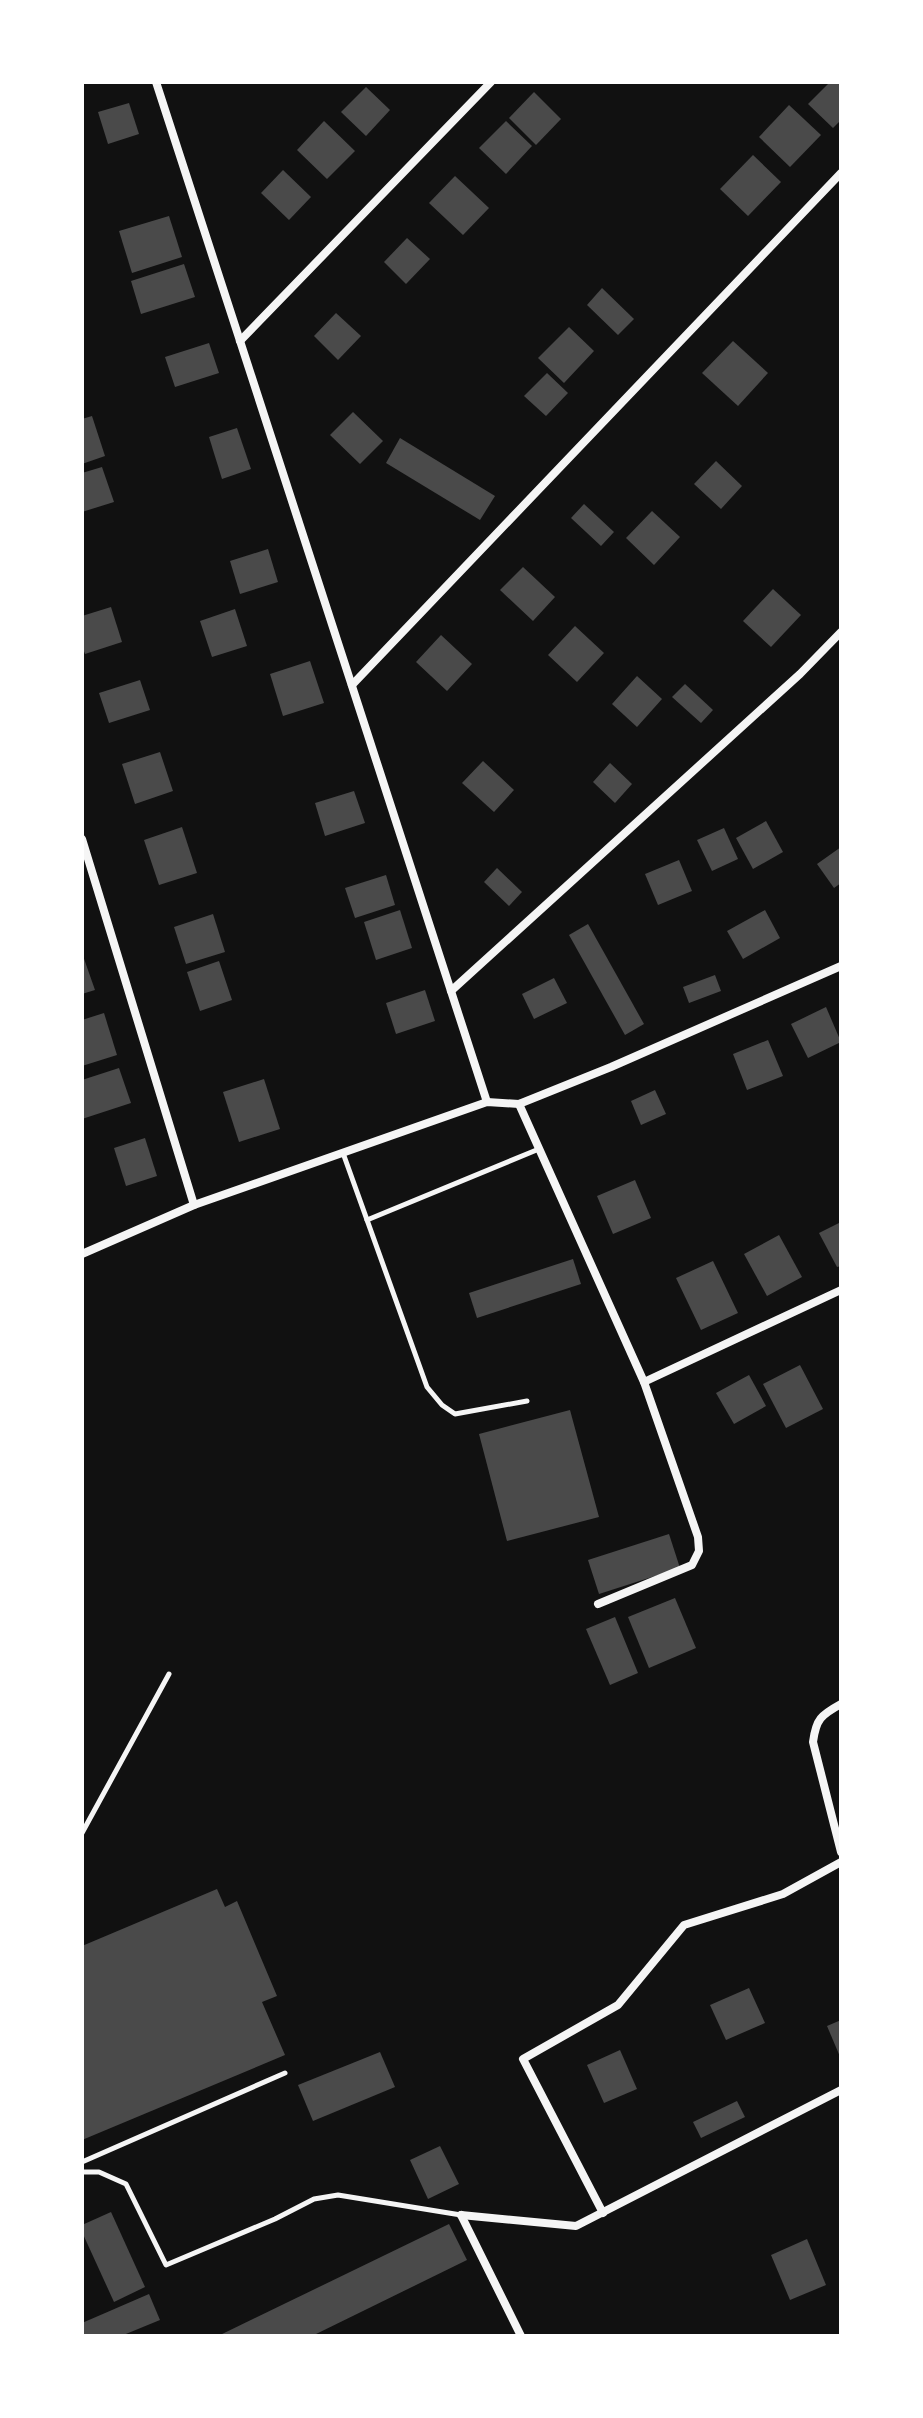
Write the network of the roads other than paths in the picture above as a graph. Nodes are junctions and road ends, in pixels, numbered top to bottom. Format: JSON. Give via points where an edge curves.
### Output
{"nodes":[{"id":1,"x":156,"y":82,"type":"edge"},
{"id":2,"x":491,"y":82,"type":"edge"},
{"id":3,"x":841,"y":173,"type":"edge"},
{"id":4,"x":240,"y":341,"type":"junction"},
{"id":5,"x":841,"y":632,"type":"edge"},
{"id":6,"x":352,"y":685,"type":"junction"},
{"id":7,"x":82,"y":839,"type":"edge"},
{"id":8,"x":841,"y":966,"type":"edge"},
{"id":9,"x":451,"y":991,"type":"junction"},
{"id":10,"x":487,"y":1102,"type":"junction"},
{"id":11,"x":519,"y":1104,"type":"junction"},
{"id":12,"x":539,"y":1149,"type":"junction"},
{"id":13,"x":343,"y":1153,"type":"junction"},
{"id":14,"x":194,"y":1205,"type":"junction"},
{"id":15,"x":367,"y":1220,"type":"junction"},
{"id":16,"x":82,"y":1254,"type":"edge"},
{"id":17,"x":841,"y":1290,"type":"edge"},
{"id":18,"x":644,"y":1382,"type":"junction"},
{"id":19,"x":527,"y":1401,"type":"dead end"},
{"id":20,"x":598,"y":1604,"type":"dead end"},
{"id":21,"x":169,"y":1674,"type":"dead end"},
{"id":22,"x":841,"y":1704,"type":"edge"},
{"id":23,"x":82,"y":1833,"type":"edge"},
{"id":24,"x":841,"y":1852,"type":"edge"},
{"id":25,"x":841,"y":1862,"type":"edge"},
{"id":26,"x":285,"y":2073,"type":"dead end"},
{"id":27,"x":841,"y":2090,"type":"edge"},
{"id":28,"x":82,"y":2162,"type":"edge"},
{"id":29,"x":82,"y":2172,"type":"edge"},
{"id":30,"x":603,"y":2213,"type":"junction"},
{"id":31,"x":461,"y":2215,"type":"junction"},
{"id":32,"x":521,"y":2336,"type":"edge"}],
"edges":[{"from":1,"to":4,"type":"street"},
{"from":2,"to":4,"type":"street"},
{"from":3,"to":6,"type":"street"},
{"from":4,"to":6,"type":"street"},
{"from":5,"to":9,"type":"street"},
{"from":6,"to":9,"type":"street"},
{"from":7,"to":14,"type":"street"},
{"from":8,"to":11,"type":"street"},
{"from":9,"to":10,"type":"street"},
{"from":10,"to":11,"type":"street"},
{"from":10,"to":13,"type":"street"},
{"from":11,"to":12,"type":"street"},
{"from":12,"to":15,"type":"lane"},
{"from":12,"to":18,"type":"street"},
{"from":13,"to":14,"type":"street"},
{"from":13,"to":15,"type":"lane"},
{"from":14,"to":16,"type":"street"},
{"from":15,"to":19,"type":"lane","via":[[427,1387],[442,1405],[455,1414]]},
{"from":17,"to":18,"type":"street"},
{"from":18,"to":20,"type":"street","via":[[699,1551],[692,1565]]},
{"from":21,"to":23,"type":"lane"},
{"from":22,"to":24,"type":"street","via":[[823,1713],[813,1742]]},
{"from":25,"to":30,"type":"street","via":[[783,1894],[684,1925],[618,2005],[523,2059]]},
{"from":26,"to":28,"type":"lane"},
{"from":27,"to":30,"type":"street"},
{"from":29,"to":31,"type":"lane","via":[[99,2172],[126,2184],[166,2265],[314,2199],[338,2195]]},
{"from":30,"to":31,"type":"street","via":[[576,2226]]},
{"from":31,"to":32,"type":"street"}]}
